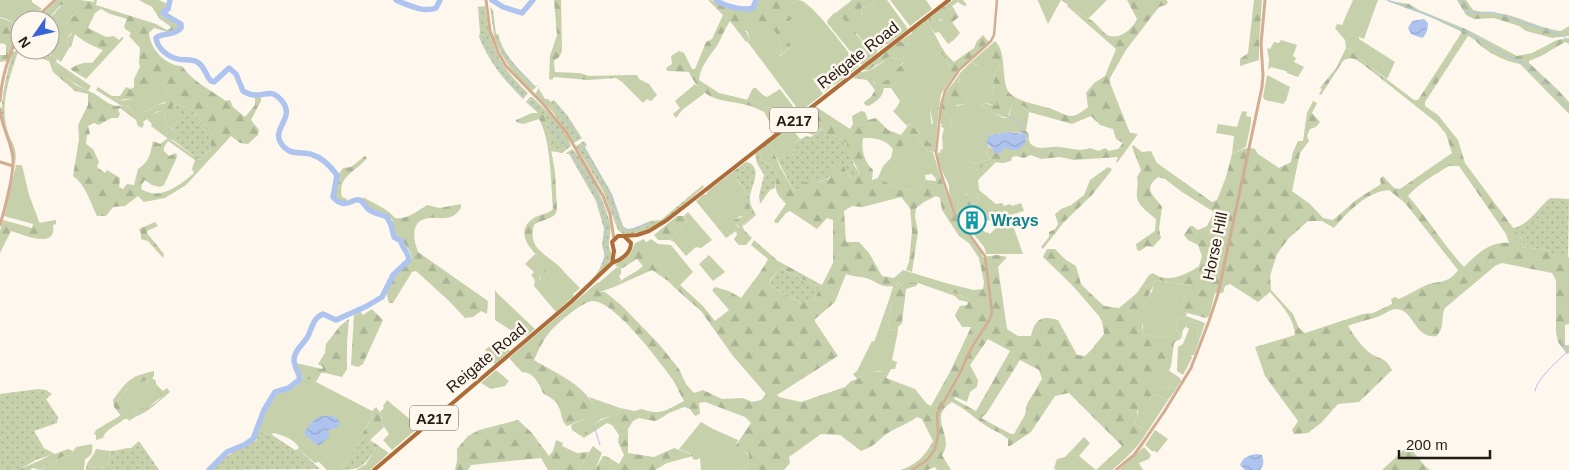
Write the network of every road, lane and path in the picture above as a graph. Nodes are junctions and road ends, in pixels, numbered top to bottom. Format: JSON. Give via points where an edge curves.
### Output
{"nodes":[{"id":1,"x":55,"y":0,"type":"edge"},
{"id":2,"x":486,"y":0,"type":"edge"},
{"id":3,"x":949,"y":0,"type":"edge"},
{"id":4,"x":997,"y":0,"type":"edge"},
{"id":5,"x":1264,"y":0,"type":"edge"},
{"id":6,"x":44,"y":10,"type":"edge"},
{"id":7,"x":10,"y":56,"type":"edge"},
{"id":8,"x":0,"y":101,"type":"edge"},
{"id":9,"x":0,"y":109,"type":"edge"},
{"id":10,"x":0,"y":162,"type":"edge"},
{"id":11,"x":13,"y":166,"type":"junction"},
{"id":12,"x":0,"y":225,"type":"edge"},
{"id":13,"x":614,"y":229,"type":"junction"},
{"id":14,"x":637,"y":235,"type":"junction"},
{"id":15,"x":623,"y":236,"type":"junction"},
{"id":16,"x":614,"y":239,"type":"junction"},
{"id":17,"x":631,"y":243,"type":"junction"},
{"id":18,"x":614,"y":251,"type":"junction"},
{"id":19,"x":626,"y":254,"type":"junction"},
{"id":20,"x":612,"y":264,"type":"junction"},
{"id":21,"x":374,"y":470,"type":"edge"},
{"id":22,"x":912,"y":470,"type":"edge"},
{"id":23,"x":1116,"y":470,"type":"edge"}],
"edges":[{"from":1,"to":6,"type":"street"},
{"from":2,"to":13,"type":"street","via":[[492,39],[502,60],[566,132],[603,196]]},
{"from":3,"to":14,"type":"main road","name":"Reigate Road","number":"A217","via":[[667,220]]},
{"from":4,"to":22,"type":"street","via":[[992,41],[960,70],[944,96],[936,153],[954,213],[985,256],[992,312],[937,414],[935,449],[927,460]]},
{"from":5,"to":23,"type":"street","name":"Horse Hill","via":[[1262,87],[1213,309],[1191,368],[1146,440]]},
{"from":7,"to":8,"type":"street"},
{"from":9,"to":11,"type":"street"},
{"from":10,"to":11,"type":"street"},
{"from":11,"to":12,"type":"street"},
{"from":13,"to":15,"type":"street"},
{"from":13,"to":16,"type":"street"},
{"from":14,"to":15,"type":"main road","name":"Reigate Road","number":"A217"},
{"from":14,"to":17,"type":"main road","name":"Reigate Road","number":"A217"},
{"from":15,"to":16,"type":"main road"},
{"from":15,"to":17,"type":"main road"},
{"from":16,"to":18,"type":"main road"},
{"from":17,"to":19,"type":"main road"},
{"from":18,"to":19,"type":"main road","via":[[619,255]]},
{"from":18,"to":20,"type":"main road"},
{"from":19,"to":20,"type":"main road","name":"Reigate Road","number":"A217"},
{"from":20,"to":21,"type":"main road","name":"Reigate Road","number":"A217","via":[[587,289]]}]}
